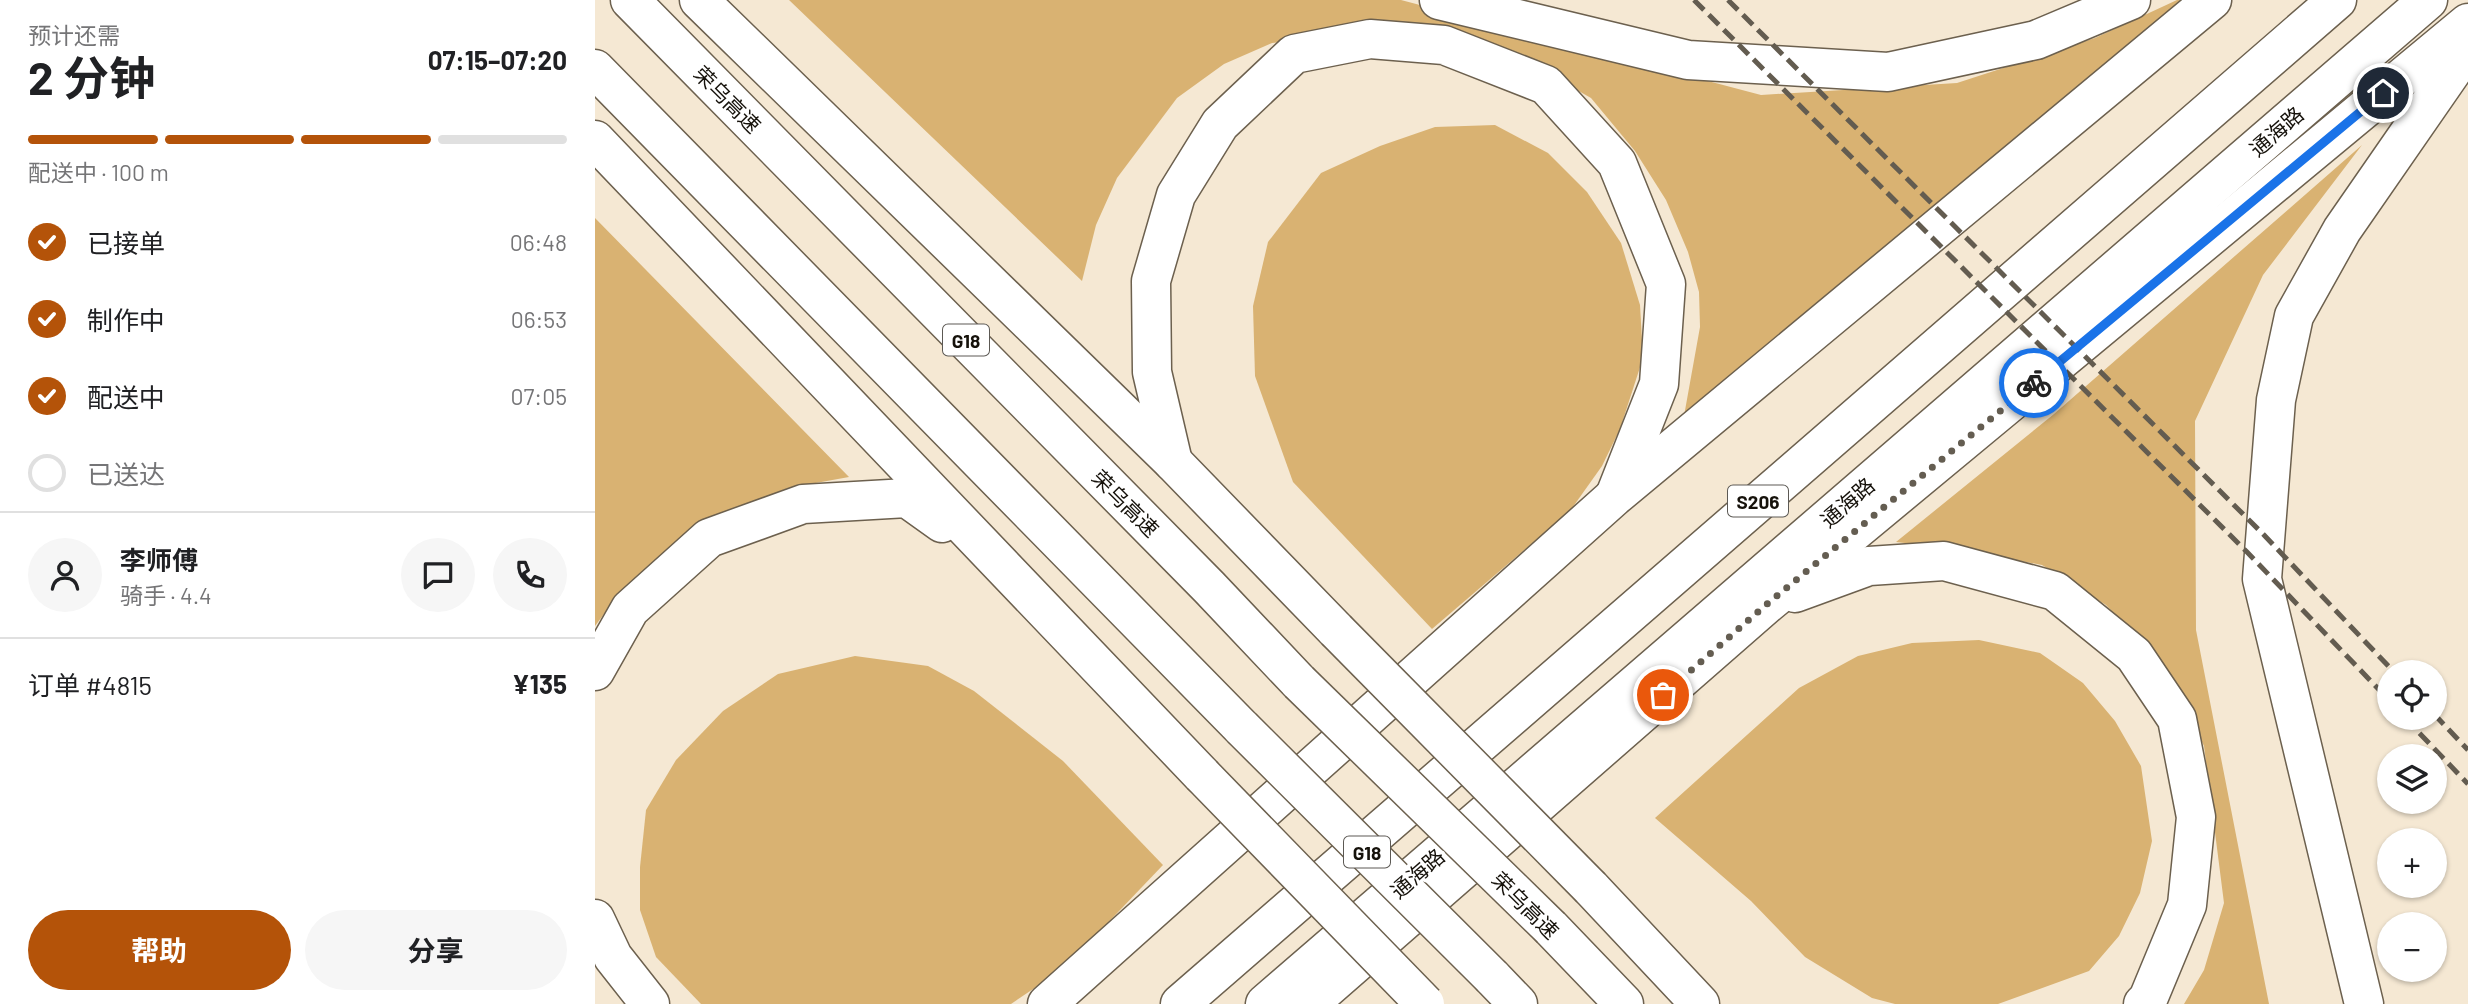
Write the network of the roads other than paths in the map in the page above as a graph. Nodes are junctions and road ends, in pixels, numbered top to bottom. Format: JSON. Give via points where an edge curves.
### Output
{"nodes":[{"id":1,"x":630,"y":0,"type":"edge"},
{"id":2,"x":699,"y":0,"type":"edge"},
{"id":3,"x":1439,"y":0,"type":"edge"},
{"id":4,"x":2131,"y":0,"type":"edge"},
{"id":5,"x":2212,"y":0,"type":"edge"},
{"id":6,"x":2337,"y":0,"type":"edge"},
{"id":7,"x":2428,"y":0,"type":"edge"},
{"id":8,"x":2468,"y":23,"type":"edge"},
{"id":9,"x":2468,"y":48,"type":"edge"},
{"id":10,"x":595,"y":69,"type":"edge"},
{"id":11,"x":595,"y":140,"type":"edge"},
{"id":12,"x":1173,"y":462,"type":"junction"},
{"id":13,"x":1614,"y":497,"type":"junction"},
{"id":14,"x":1004,"y":569,"type":"junction"},
{"id":15,"x":1767,"y":604,"type":"junction"},
{"id":16,"x":595,"y":671,"type":"edge"},
{"id":17,"x":595,"y":919,"type":"edge"},
{"id":18,"x":1505,"y":991,"type":"edge"},
{"id":19,"x":650,"y":1004,"type":"edge"},
{"id":20,"x":1047,"y":1004,"type":"edge"},
{"id":21,"x":1180,"y":1004,"type":"edge"},
{"id":22,"x":1265,"y":1004,"type":"edge"},
{"id":23,"x":1309,"y":1004,"type":"edge"},
{"id":24,"x":1425,"y":1004,"type":"edge"},
{"id":25,"x":1624,"y":1004,"type":"edge"},
{"id":26,"x":1700,"y":1004,"type":"edge"},
{"id":27,"x":2143,"y":1004,"type":"edge"},
{"id":28,"x":2364,"y":1004,"type":"edge"}],
"edges":[{"from":1,"to":25,"type":"main road","name":"荣乌高速","number":"G18","bridge":true,"via":[[1299,682]]},
{"from":2,"to":12,"type":"main road"},
{"from":3,"to":4,"type":"main road","via":[[1688,60],[1888,72],[2036,40]]},
{"from":5,"to":13,"type":"main road"},
{"from":6,"to":21,"type":"main road","number":"S206"},
{"from":7,"to":22,"type":"main road","name":"通海路","number":"S206"},
{"from":8,"to":15,"type":"main road"},
{"from":9,"to":28,"type":"main road","via":[[2342,230],[2294,316],[2276,400],[2262,579]]},
{"from":10,"to":18,"type":"main road","number":"G18","bridge":true},
{"from":11,"to":14,"type":"main road"},
{"from":12,"to":13,"type":"main road","via":[[1152,372],[1151,281],[1176,195],[1220,124],[1294,54],[1370,39],[1444,45],[1546,85],[1617,163],[1666,285],[1659,384]]},
{"from":12,"to":26,"type":"main road","bridge":true},
{"from":13,"to":20,"type":"main road"},
{"from":14,"to":16,"type":"main road","via":[[907,498],[803,504],[709,538],[630,609]]},
{"from":14,"to":24,"type":"main road","bridge":true},
{"from":15,"to":23,"type":"main road"},
{"from":15,"to":27,"type":"main road","via":[[1868,566],[1944,561],[2056,591],[2134,655],[2177,719],[2196,817],[2187,905]]},
{"from":17,"to":19,"type":"main road","via":[[613,957]]}]}
